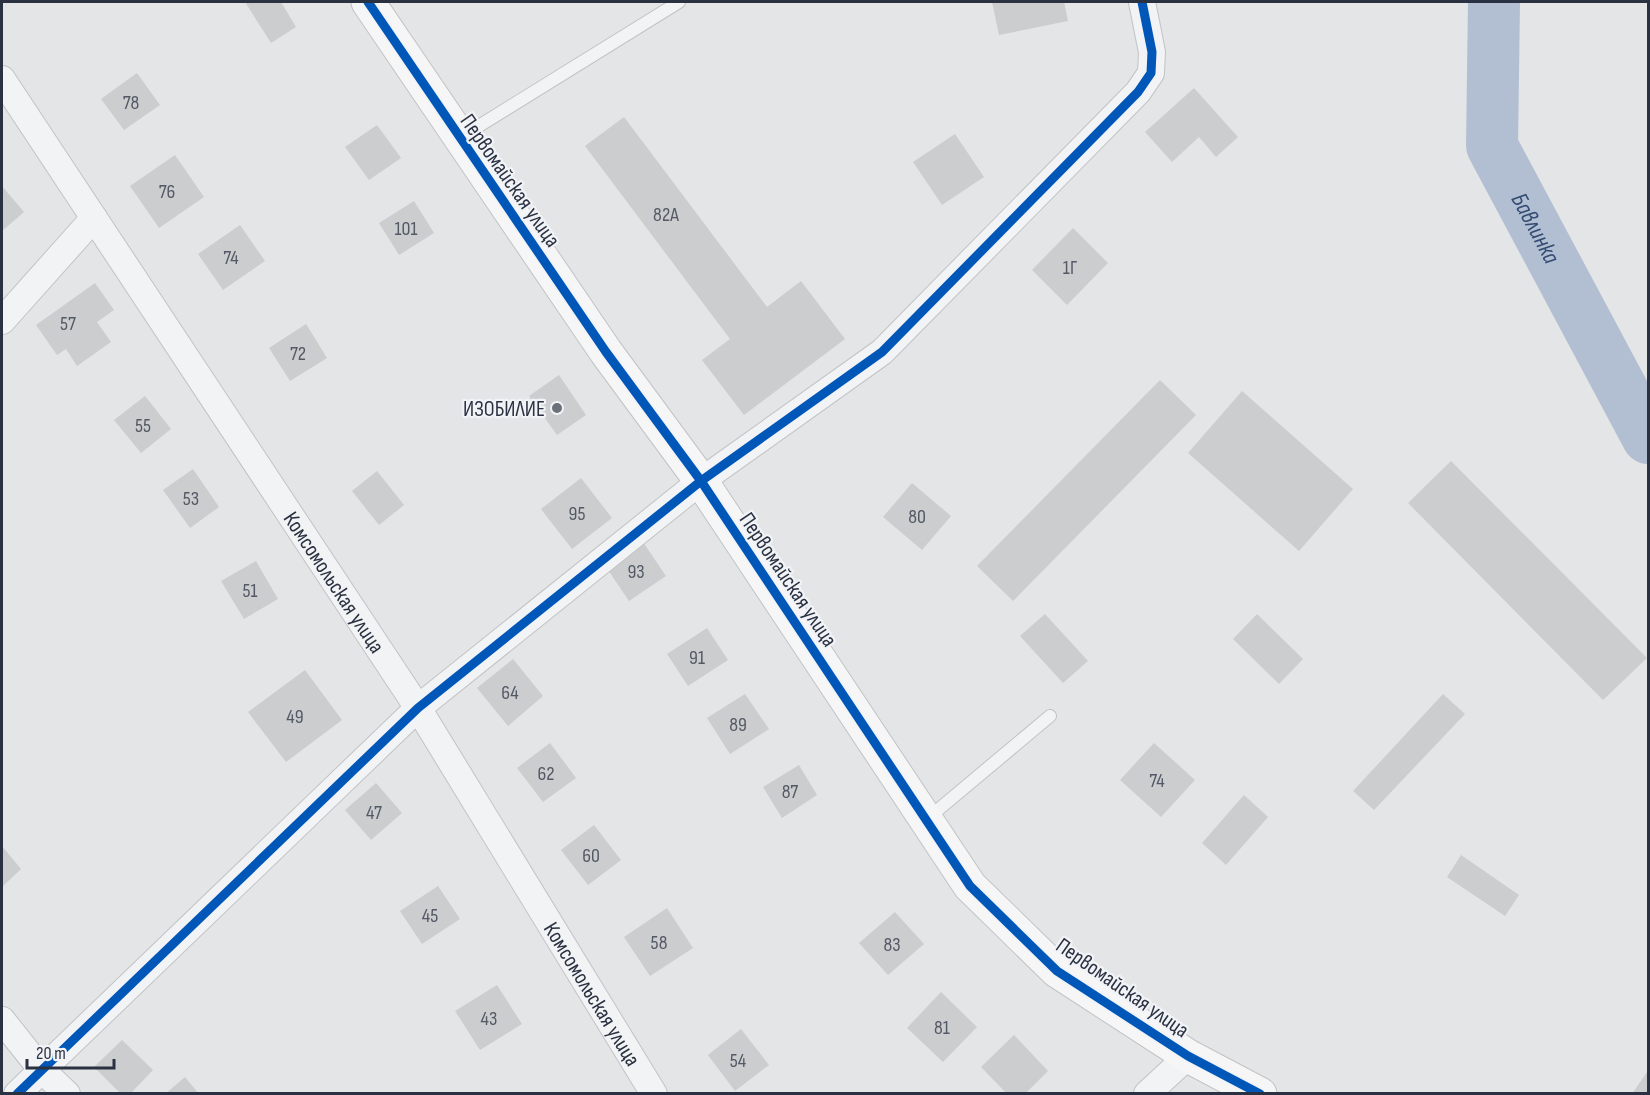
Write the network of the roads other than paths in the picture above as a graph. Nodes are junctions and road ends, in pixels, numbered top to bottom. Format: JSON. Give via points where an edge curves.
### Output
{"nodes":[{"id":1,"x":368,"y":2,"type":"edge"},
{"id":2,"x":679,"y":2,"type":"edge"},
{"id":3,"x":1142,"y":2,"type":"edge"},
{"id":4,"x":2,"y":79,"type":"edge"},
{"id":5,"x":459,"y":138,"type":"junction"},
{"id":6,"x":94,"y":218,"type":"junction"},
{"id":7,"x":2,"y":321,"type":"edge"},
{"id":8,"x":701,"y":481,"type":"junction"},
{"id":9,"x":418,"y":708,"type":"junction"},
{"id":10,"x":1050,"y":716,"type":"dead end"},
{"id":11,"x":926,"y":820,"type":"junction"},
{"id":12,"x":2,"y":1020,"type":"edge"},
{"id":13,"x":1188,"y":1056,"type":"junction"},
{"id":14,"x":41,"y":1069,"type":"junction"},
{"id":15,"x":17,"y":1094,"type":"edge"},
{"id":16,"x":67,"y":1094,"type":"edge"},
{"id":17,"x":654,"y":1094,"type":"edge"},
{"id":18,"x":1147,"y":1094,"type":"edge"},
{"id":19,"x":1260,"y":1094,"type":"edge"}],
"edges":[{"from":1,"to":5,"type":"street","name":"Первомайская улица"},
{"from":2,"to":5,"type":"lane"},
{"from":3,"to":8,"type":"street","via":[[1152,52],[1151,73],[1138,92],[882,352]]},
{"from":4,"to":6,"type":"street","name":"Комсомольская улица"},
{"from":5,"to":8,"type":"street","name":"Первомайская улица","via":[[606,352]]},
{"from":6,"to":7,"type":"street"},
{"from":6,"to":9,"type":"street","name":"Комсомольская улица"},
{"from":8,"to":9,"type":"street"},
{"from":8,"to":11,"type":"street","name":"Первомайская улица"},
{"from":9,"to":14,"type":"street"},
{"from":9,"to":17,"type":"street","name":"Комсомольская улица"},
{"from":10,"to":11,"type":"lane"},
{"from":11,"to":13,"type":"street","name":"Первомайская улица","via":[[970,886],[1057,971]]},
{"from":12,"to":14,"type":"street"},
{"from":13,"to":18,"type":"street"},
{"from":13,"to":19,"type":"street","name":"Первомайская улица"},
{"from":14,"to":15,"type":"street"},
{"from":14,"to":16,"type":"street"}]}
